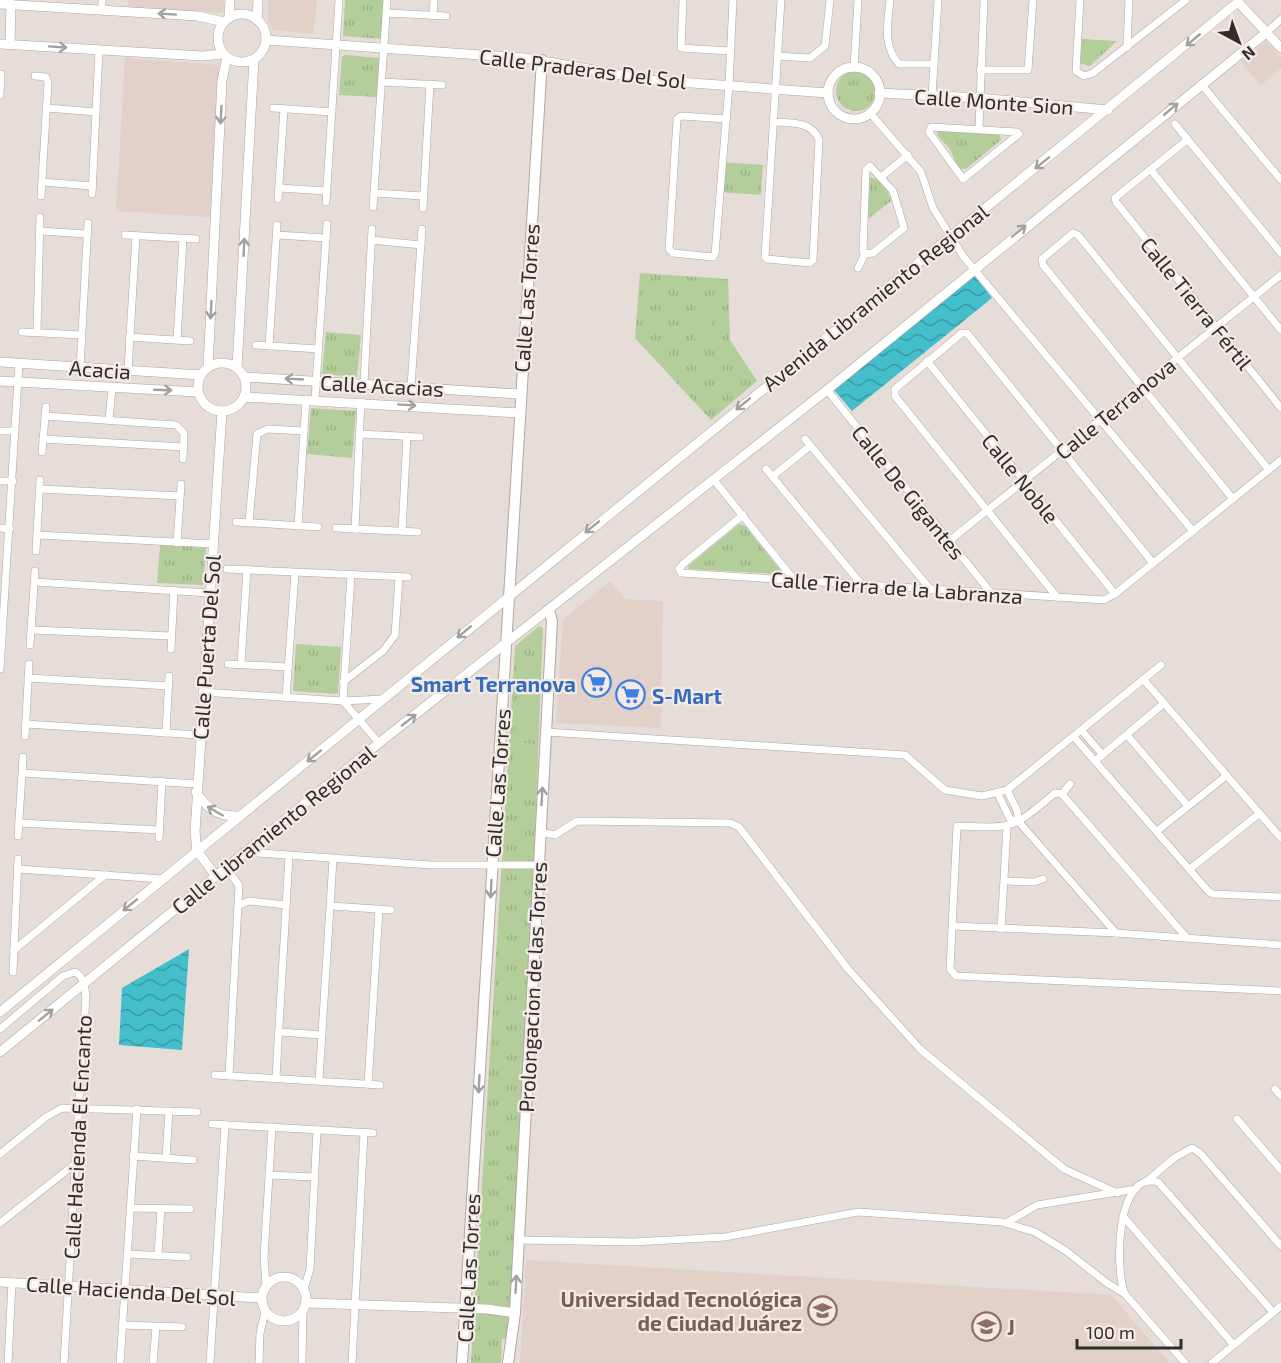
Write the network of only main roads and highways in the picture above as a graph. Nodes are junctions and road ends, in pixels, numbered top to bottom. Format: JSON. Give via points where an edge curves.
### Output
{"nodes":[{"id":1,"x":542,"y":60,"type":"road end"},
{"id":2,"x":549,"y":610,"type":"road end"},
{"id":3,"x":462,"y":1363,"type":"edge"},
{"id":4,"x":508,"y":1363,"type":"edge"}],
"edges":[{"from":1,"to":3,"type":"main road","name":"Calle Las Torres","one_way":true},
{"from":4,"to":2,"type":"main road","name":"Prolongacion de las Torres","one_way":true,"via":[[519,1240],[552,621]]}]}
